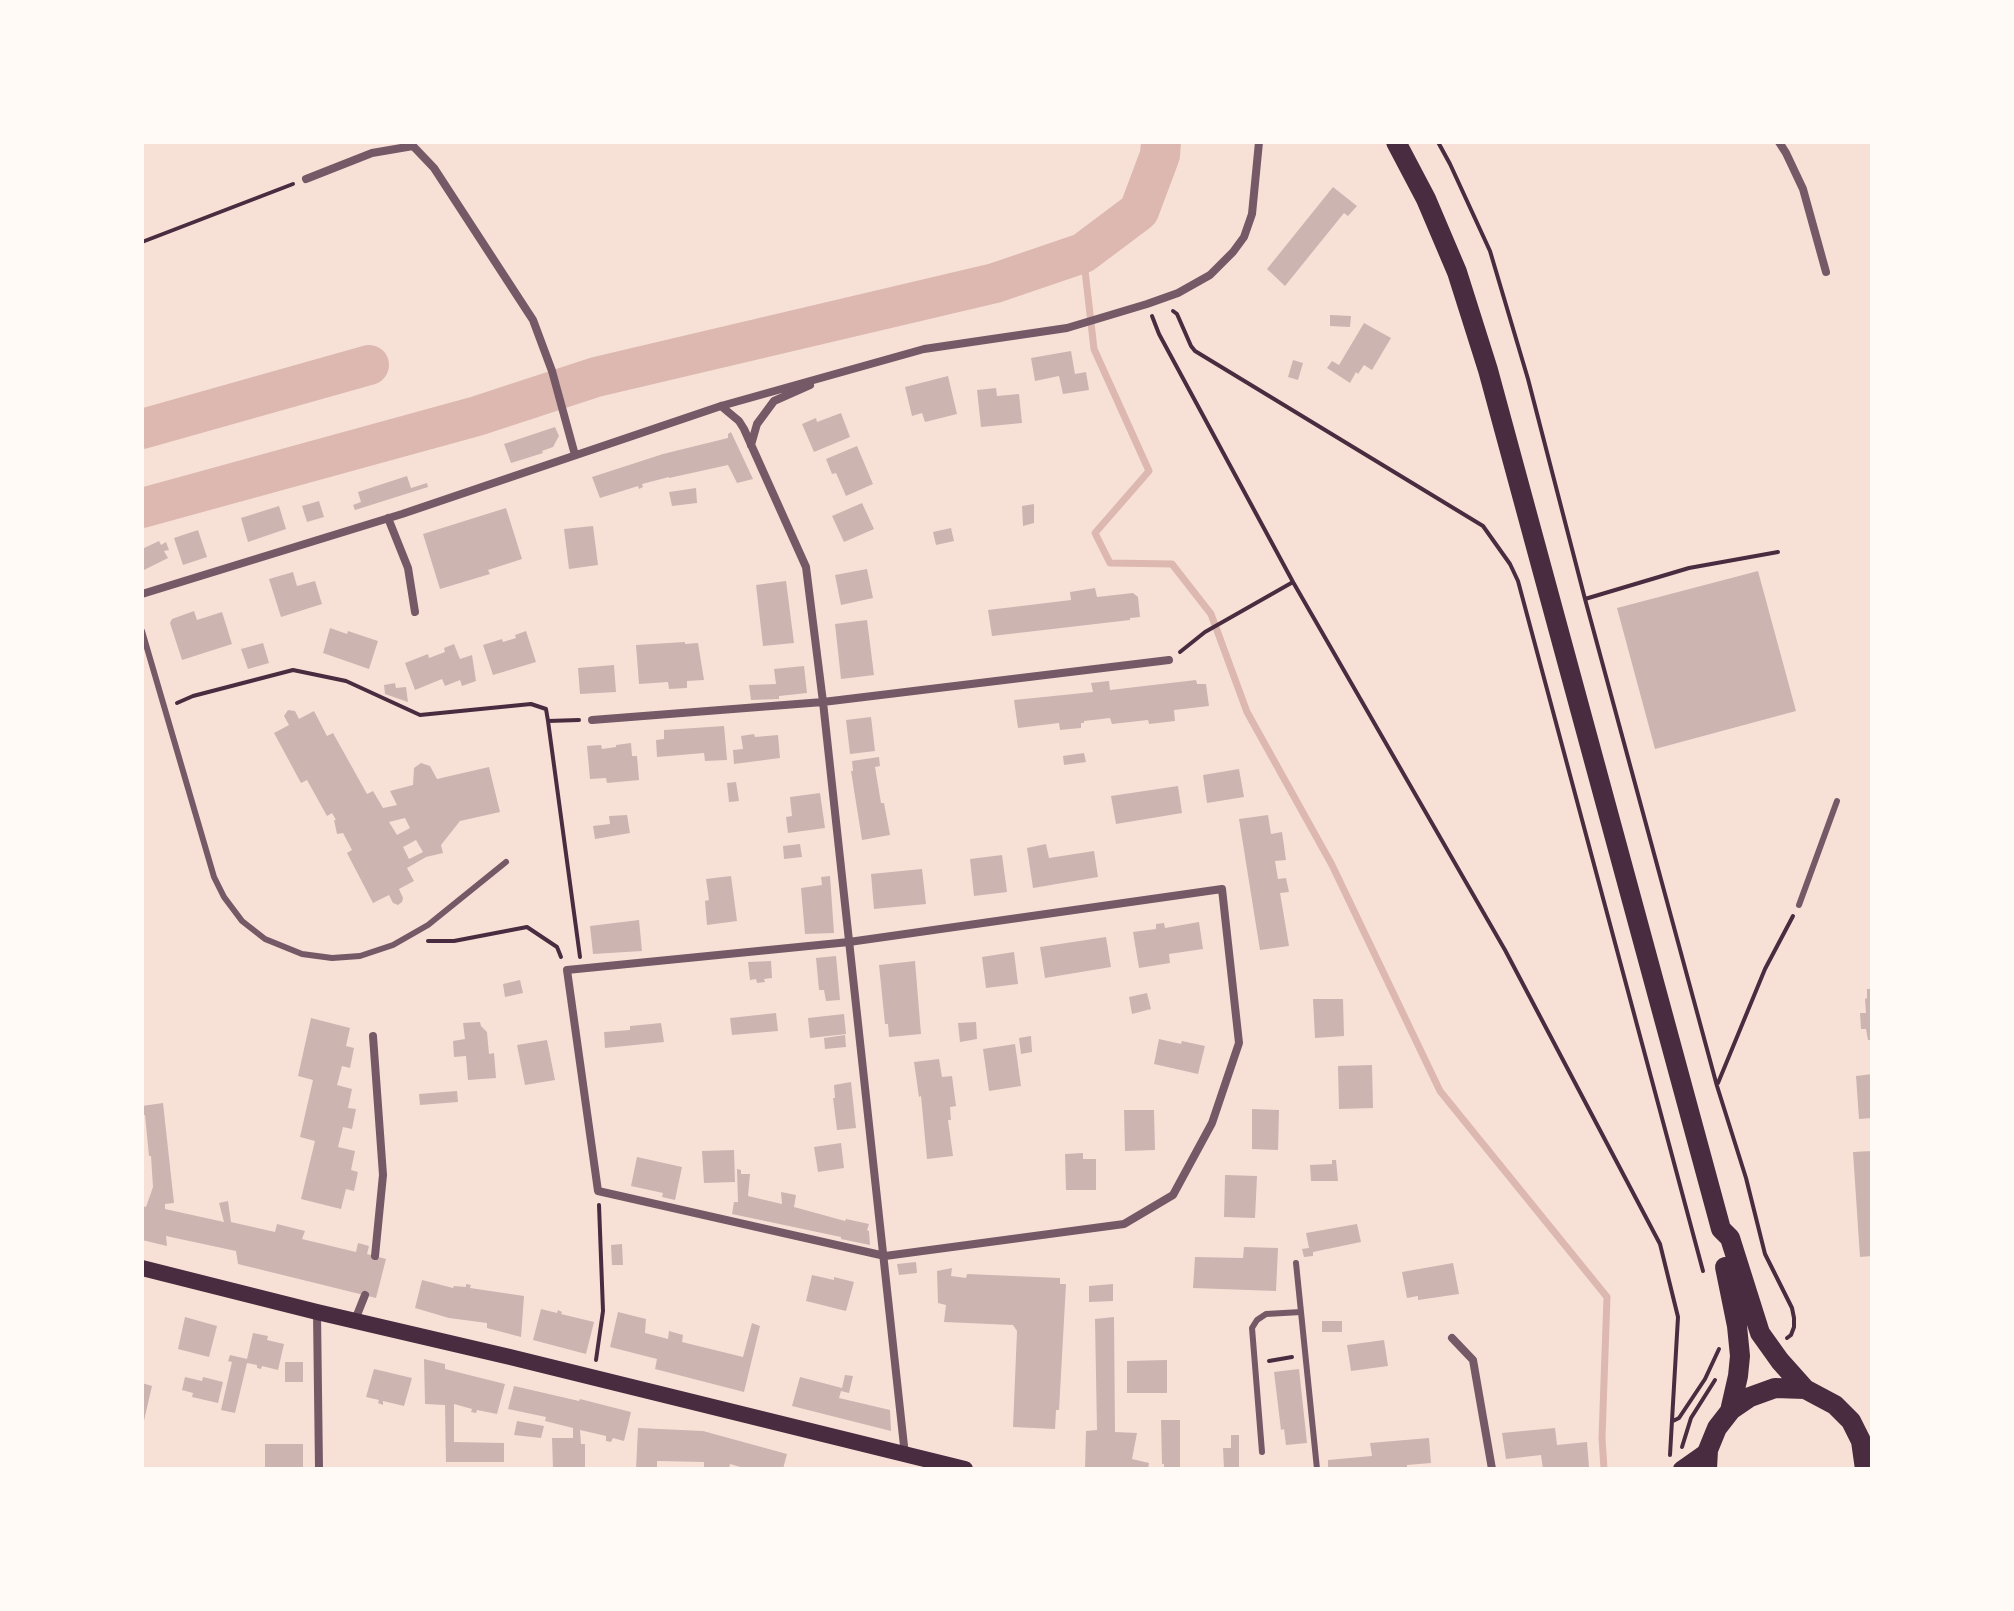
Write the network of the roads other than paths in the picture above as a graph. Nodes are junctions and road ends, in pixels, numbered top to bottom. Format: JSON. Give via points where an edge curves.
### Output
{"nodes":[{"id":1,"x":1252,"y":142,"type":"edge"},
{"id":2,"x":1259,"y":142,"type":"edge"},
{"id":3,"x":1396,"y":142,"type":"edge"},
{"id":4,"x":1779,"y":142,"type":"edge"},
{"id":5,"x":1257,"y":157,"type":"junction"},
{"id":6,"x":306,"y":179,"type":"road end"},
{"id":7,"x":1826,"y":272,"type":"dead end"},
{"id":8,"x":836,"y":373,"type":"junction"},
{"id":9,"x":721,"y":406,"type":"junction"},
{"id":10,"x":751,"y":445,"type":"junction"},
{"id":11,"x":575,"y":455,"type":"junction"},
{"id":12,"x":388,"y":518,"type":"junction"},
{"id":13,"x":142,"y":594,"type":"edge"},
{"id":14,"x":415,"y":612,"type":"dead end"},
{"id":15,"x":142,"y":631,"type":"edge"},
{"id":16,"x":1169,"y":660,"type":"road end"},
{"id":17,"x":823,"y":702,"type":"junction"},
{"id":18,"x":592,"y":720,"type":"road end"},
{"id":19,"x":1837,"y":801,"type":"dead end"},
{"id":20,"x":506,"y":862,"type":"dead end"},
{"id":21,"x":1799,"y":905,"type":"road end"},
{"id":22,"x":849,"y":942,"type":"junction"},
{"id":23,"x":373,"y":1036,"type":"dead end"},
{"id":24,"x":1721,"y":1229,"type":"junction"},
{"id":25,"x":375,"y":1256,"type":"dead end"},
{"id":26,"x":885,"y":1256,"type":"junction"},
{"id":27,"x":1296,"y":1263,"type":"dead end"},
{"id":28,"x":142,"y":1268,"type":"edge"},
{"id":29,"x":365,"y":1295,"type":"dead end"},
{"id":30,"x":317,"y":1312,"type":"junction"},
{"id":31,"x":1301,"y":1312,"type":"junction"},
{"id":32,"x":354,"y":1321,"type":"junction"},
{"id":33,"x":1452,"y":1338,"type":"dead end"},
{"id":34,"x":1805,"y":1389,"type":"junction"},
{"id":35,"x":1730,"y":1411,"type":"junction"},
{"id":36,"x":1262,"y":1452,"type":"dead end"},
{"id":37,"x":905,"y":1455,"type":"junction"},
{"id":38,"x":1708,"y":1460,"type":"edge"},
{"id":39,"x":1676,"y":1463,"type":"edge"},
{"id":40,"x":319,"y":1469,"type":"edge"},
{"id":41,"x":965,"y":1469,"type":"edge"},
{"id":42,"x":1317,"y":1469,"type":"edge"},
{"id":43,"x":1492,"y":1469,"type":"edge"},
{"id":44,"x":1865,"y":1469,"type":"edge"}],
"edges":[{"from":1,"to":5,"type":"street"},
{"from":2,"to":5,"type":"street"},
{"from":3,"to":24,"type":"main road","via":[[1457,272],[1488,370]]},
{"from":4,"to":7,"type":"street","via":[[1803,189]]},
{"from":5,"to":8,"type":"street","via":[[1252,214],[1244,237],[1210,275],[1178,293],[1067,328],[924,349]]},
{"from":6,"to":11,"type":"street","via":[[372,153],[413,146],[434,168],[533,320]]},
{"from":8,"to":9,"type":"street"},
{"from":8,"to":10,"type":"street","via":[[774,401],[757,424]]},
{"from":9,"to":10,"type":"street","via":[[739,421]]},
{"from":9,"to":11,"type":"street"},
{"from":10,"to":17,"type":"street","via":[[806,567]]},
{"from":11,"to":12,"type":"street"},
{"from":12,"to":13,"type":"street"},
{"from":12,"to":14,"type":"street","via":[[408,568]]},
{"from":15,"to":20,"type":"lane","via":[[214,877],[242,921],[265,939],[302,954],[360,956],[428,925]]},
{"from":16,"to":17,"type":"street"},
{"from":17,"to":18,"type":"street"},
{"from":17,"to":22,"type":"street"},
{"from":19,"to":21,"type":"lane"},
{"from":22,"to":26,"type":"street"},
{"from":22,"to":26,"type":"street","via":[[567,970],[598,1191]]},
{"from":22,"to":26,"type":"street","via":[[1222,889],[1239,1043],[1212,1123],[1173,1195],[1124,1224]]},
{"from":23,"to":25,"type":"street","via":[[383,1175]]},
{"from":24,"to":34,"type":"main road","via":[[1730,1238],[1760,1333]]},
{"from":24,"to":35,"type":"main road","via":[[1719,1242],[1739,1339]]},
{"from":26,"to":37,"type":"street"},
{"from":27,"to":31,"type":"lane"},
{"from":28,"to":30,"type":"main road"},
{"from":29,"to":32,"type":"street"},
{"from":30,"to":32,"type":"main road"},
{"from":30,"to":40,"type":"street"},
{"from":31,"to":36,"type":"lane","via":[[1266,1314],[1252,1328]]},
{"from":31,"to":42,"type":"lane"},
{"from":32,"to":37,"type":"main road"},
{"from":33,"to":43,"type":"street","via":[[1473,1360]]},
{"from":34,"to":35,"type":"main road","via":[[1775,1388]]},
{"from":34,"to":44,"type":"main road","via":[[1851,1421]]},
{"from":35,"to":38,"type":"main road","via":[[1717,1428]]},
{"from":37,"to":41,"type":"main road"},
{"from":38,"to":39,"type":"main road"}]}
